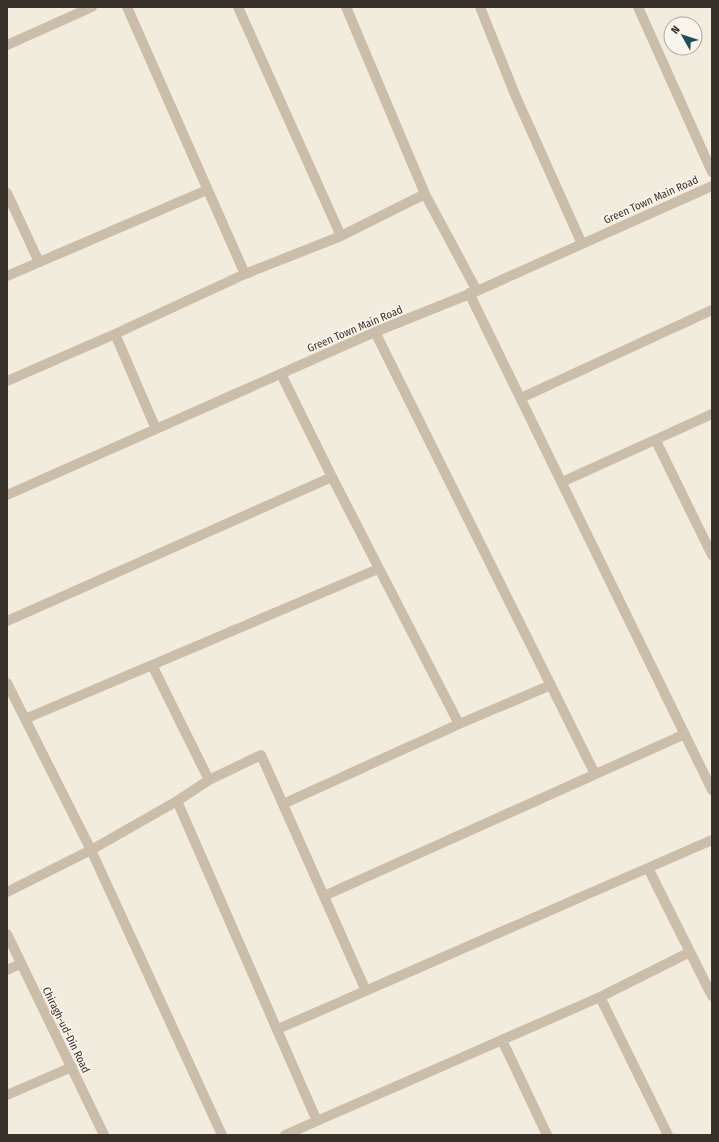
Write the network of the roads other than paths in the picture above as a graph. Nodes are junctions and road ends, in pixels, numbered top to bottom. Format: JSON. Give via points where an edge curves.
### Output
{"nodes":[{"id":1,"x":92,"y":7,"type":"edge"},
{"id":2,"x":127,"y":7,"type":"edge"},
{"id":3,"x":238,"y":7,"type":"edge"},
{"id":4,"x":346,"y":7,"type":"edge"},
{"id":5,"x":480,"y":7,"type":"edge"},
{"id":6,"x":638,"y":7,"type":"edge"},
{"id":7,"x":7,"y":45,"type":"edge"},
{"id":8,"x":712,"y":172,"type":"edge"},
{"id":9,"x":712,"y":186,"type":"edge"},
{"id":10,"x":207,"y":190,"type":"junction"},
{"id":11,"x":7,"y":193,"type":"edge"},
{"id":12,"x":425,"y":194,"type":"junction"},
{"id":13,"x":341,"y":236,"type":"junction"},
{"id":14,"x":582,"y":244,"type":"junction"},
{"id":15,"x":39,"y":262,"type":"junction"},
{"id":16,"x":245,"y":274,"type":"junction"},
{"id":17,"x":7,"y":276,"type":"edge"},
{"id":18,"x":473,"y":292,"type":"junction"},
{"id":19,"x":712,"y":310,"type":"edge"},
{"id":20,"x":375,"y":332,"type":"junction"},
{"id":21,"x":115,"y":334,"type":"junction"},
{"id":22,"x":281,"y":374,"type":"junction"},
{"id":23,"x":7,"y":381,"type":"edge"},
{"id":24,"x":521,"y":398,"type":"junction"},
{"id":25,"x":712,"y":414,"type":"edge"},
{"id":26,"x":156,"y":429,"type":"junction"},
{"id":27,"x":656,"y":441,"type":"junction"},
{"id":28,"x":332,"y":477,"type":"junction"},
{"id":29,"x":562,"y":482,"type":"junction"},
{"id":30,"x":7,"y":495,"type":"edge"},
{"id":31,"x":712,"y":555,"type":"edge"},
{"id":32,"x":378,"y":568,"type":"junction"},
{"id":33,"x":7,"y":621,"type":"edge"},
{"id":34,"x":152,"y":665,"type":"junction"},
{"id":35,"x":7,"y":683,"type":"edge"},
{"id":36,"x":550,"y":685,"type":"junction"},
{"id":37,"x":25,"y":719,"type":"junction"},
{"id":38,"x":459,"y":724,"type":"junction"},
{"id":39,"x":685,"y":734,"type":"junction"},
{"id":40,"x":595,"y":774,"type":"junction"},
{"id":41,"x":208,"y":780,"type":"junction"},
{"id":42,"x":712,"y":790,"type":"edge"},
{"id":43,"x":177,"y":801,"type":"junction"},
{"id":44,"x":283,"y":804,"type":"junction"},
{"id":45,"x":712,"y":840,"type":"edge"},
{"id":46,"x":92,"y":850,"type":"junction"},
{"id":47,"x":648,"y":868,"type":"junction"},
{"id":48,"x":7,"y":892,"type":"edge"},
{"id":49,"x":324,"y":896,"type":"junction"},
{"id":50,"x":7,"y":934,"type":"edge"},
{"id":51,"x":690,"y":952,"type":"junction"},
{"id":52,"x":20,"y":964,"type":"junction"},
{"id":53,"x":7,"y":970,"type":"edge"},
{"id":54,"x":366,"y":991,"type":"junction"},
{"id":55,"x":712,"y":996,"type":"edge"},
{"id":56,"x":600,"y":997,"type":"junction"},
{"id":57,"x":278,"y":1029,"type":"junction"},
{"id":58,"x":502,"y":1040,"type":"junction"},
{"id":59,"x":72,"y":1067,"type":"junction"},
{"id":60,"x":7,"y":1095,"type":"edge"},
{"id":61,"x":318,"y":1121,"type":"junction"},
{"id":62,"x":546,"y":1133,"type":"edge"},
{"id":63,"x":104,"y":1135,"type":"edge"},
{"id":64,"x":222,"y":1135,"type":"edge"},
{"id":65,"x":286,"y":1135,"type":"edge"},
{"id":66,"x":535,"y":1135,"type":"edge"},
{"id":67,"x":668,"y":1135,"type":"edge"}],
"edges":[{"from":1,"to":7,"type":"street"},
{"from":2,"to":10,"type":"street"},
{"from":3,"to":13,"type":"street"},
{"from":4,"to":12,"type":"street"},
{"from":5,"to":14,"type":"street","via":[[516,97]]},
{"from":6,"to":8,"type":"street"},
{"from":9,"to":14,"type":"street","name":"Green Town Main Road"},
{"from":10,"to":15,"type":"street"},
{"from":10,"to":16,"type":"street"},
{"from":11,"to":15,"type":"street"},
{"from":12,"to":13,"type":"street"},
{"from":12,"to":18,"type":"street"},
{"from":13,"to":16,"type":"street"},
{"from":14,"to":18,"type":"street","name":"Green Town Main Road"},
{"from":15,"to":17,"type":"street"},
{"from":16,"to":21,"type":"street"},
{"from":18,"to":20,"type":"street","name":"Green Town Main Road"},
{"from":18,"to":24,"type":"street"},
{"from":19,"to":24,"type":"street"},
{"from":20,"to":22,"type":"street","name":"Green Town Main Road"},
{"from":20,"to":36,"type":"street"},
{"from":21,"to":23,"type":"street"},
{"from":21,"to":26,"type":"street"},
{"from":22,"to":26,"type":"street","name":"Green Town Main Road"},
{"from":22,"to":28,"type":"street"},
{"from":24,"to":29,"type":"street"},
{"from":25,"to":27,"type":"street"},
{"from":26,"to":30,"type":"street","name":"Green Town Main Road"},
{"from":27,"to":29,"type":"street"},
{"from":27,"to":31,"type":"street"},
{"from":28,"to":32,"type":"street"},
{"from":28,"to":33,"type":"street"},
{"from":29,"to":39,"type":"street"},
{"from":32,"to":34,"type":"street"},
{"from":32,"to":38,"type":"street"},
{"from":34,"to":37,"type":"street"},
{"from":34,"to":41,"type":"street"},
{"from":35,"to":37,"type":"street"},
{"from":36,"to":38,"type":"street"},
{"from":36,"to":40,"type":"street"},
{"from":37,"to":46,"type":"street"},
{"from":38,"to":44,"type":"street"},
{"from":39,"to":40,"type":"street"},
{"from":39,"to":42,"type":"street"},
{"from":40,"to":49,"type":"street"},
{"from":41,"to":43,"type":"street"},
{"from":41,"to":44,"type":"street","via":[[261,755]]},
{"from":43,"to":46,"type":"street"},
{"from":43,"to":57,"type":"street"},
{"from":44,"to":49,"type":"street"},
{"from":45,"to":47,"type":"street"},
{"from":46,"to":48,"type":"street"},
{"from":46,"to":64,"type":"street"},
{"from":47,"to":51,"type":"street"},
{"from":47,"to":54,"type":"street"},
{"from":49,"to":54,"type":"street"},
{"from":50,"to":52,"type":"street","name":"Chiragh-ud-Din Road"},
{"from":51,"to":55,"type":"street"},
{"from":51,"to":56,"type":"street"},
{"from":52,"to":53,"type":"street"},
{"from":52,"to":59,"type":"street","name":"Chiragh-ud-Din Road"},
{"from":54,"to":57,"type":"street"},
{"from":56,"to":58,"type":"street"},
{"from":56,"to":67,"type":"street"},
{"from":57,"to":61,"type":"street"},
{"from":58,"to":61,"type":"street"},
{"from":58,"to":62,"type":"street"},
{"from":59,"to":60,"type":"street"},
{"from":59,"to":63,"type":"street","name":"Chiragh-ud-Din Road"},
{"from":61,"to":65,"type":"street"},
{"from":62,"to":66,"type":"street"}]}
